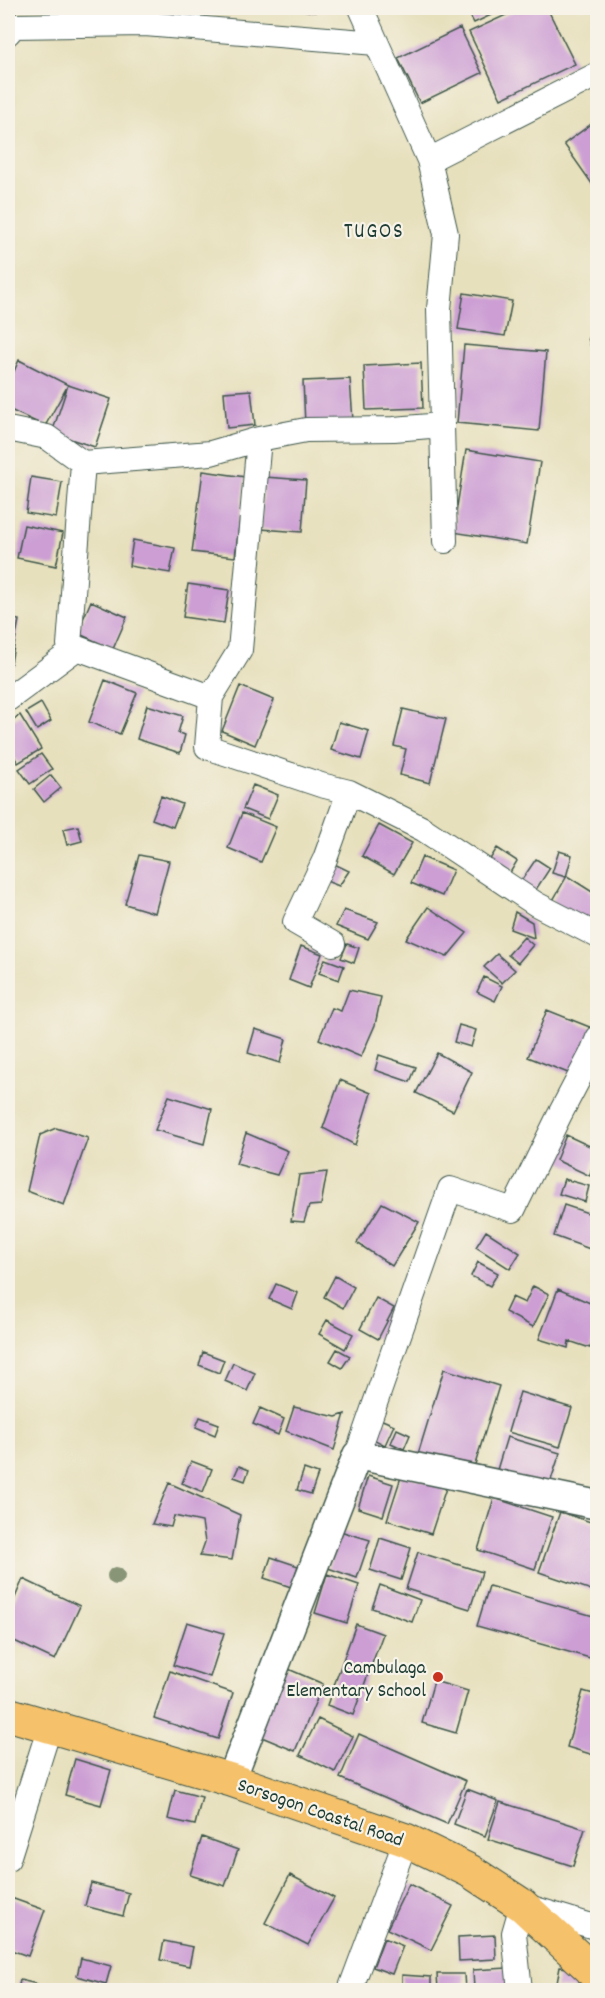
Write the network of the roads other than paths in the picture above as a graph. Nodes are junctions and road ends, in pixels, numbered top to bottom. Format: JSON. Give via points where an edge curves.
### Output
{"nodes":[{"id":1,"x":361,"y":8,"type":"edge"},
{"id":2,"x":8,"y":33,"type":"edge"},
{"id":3,"x":376,"y":43,"type":"junction"},
{"id":4,"x":597,"y":74,"type":"edge"},
{"id":5,"x":429,"y":160,"type":"junction"},
{"id":6,"x":442,"y":425,"type":"junction"},
{"id":7,"x":8,"y":429,"type":"edge"},
{"id":8,"x":259,"y":439,"type":"junction"},
{"id":9,"x":83,"y":462,"type":"junction"},
{"id":10,"x":445,"y":541,"type":"dead end"},
{"id":11,"x":77,"y":648,"type":"junction"},
{"id":12,"x":211,"y":697,"type":"junction"},
{"id":13,"x":8,"y":699,"type":"edge"},
{"id":14,"x":349,"y":792,"type":"junction"},
{"id":15,"x":597,"y":936,"type":"edge"},
{"id":16,"x":333,"y":944,"type":"dead end"},
{"id":17,"x":597,"y":1038,"type":"edge"},
{"id":18,"x":357,"y":1455,"type":"junction"},
{"id":19,"x":597,"y":1505,"type":"edge"},
{"id":20,"x":8,"y":1713,"type":"edge"},
{"id":21,"x":50,"y":1726,"type":"junction"},
{"id":22,"x":231,"y":1780,"type":"junction"},
{"id":23,"x":406,"y":1840,"type":"junction"},
{"id":24,"x":8,"y":1858,"type":"edge"},
{"id":25,"x":522,"y":1905,"type":"junction"},
{"id":26,"x":597,"y":1928,"type":"edge"},
{"id":27,"x":597,"y":1978,"type":"edge"},
{"id":28,"x":350,"y":1990,"type":"edge"},
{"id":29,"x":520,"y":1990,"type":"edge"}],
"edges":[{"from":1,"to":3,"type":"street"},
{"from":2,"to":3,"type":"street","via":[[14,26],[145,24]]},
{"from":3,"to":5,"type":"street"},
{"from":4,"to":5,"type":"street"},
{"from":5,"to":6,"type":"street","via":[[446,234],[439,309]]},
{"from":6,"to":8,"type":"street","via":[[306,430]]},
{"from":6,"to":10,"type":"street"},
{"from":7,"to":9,"type":"street","via":[[47,437]]},
{"from":8,"to":9,"type":"street","via":[[211,453]]},
{"from":8,"to":12,"type":"street","via":[[240,650]]},
{"from":9,"to":11,"type":"street","via":[[69,645]]},
{"from":11,"to":12,"type":"street"},
{"from":11,"to":13,"type":"street"},
{"from":12,"to":14,"type":"street","via":[[207,747]]},
{"from":14,"to":15,"type":"street","via":[[423,829],[536,904]]},
{"from":14,"to":16,"type":"street","via":[[325,859],[296,922]]},
{"from":17,"to":18,"type":"street","via":[[513,1210],[450,1189]]},
{"from":18,"to":19,"type":"street"},
{"from":18,"to":22,"type":"street"},
{"from":20,"to":21,"type":"highway","name":"Sorsogon Coastal Road"},
{"from":21,"to":22,"type":"highway","name":"Sorsogon Coastal Road"},
{"from":21,"to":24,"type":"street"},
{"from":22,"to":23,"type":"highway","name":"Sorsogon Coastal Road"},
{"from":23,"to":25,"type":"highway","name":"Sorsogon Coastal Road","via":[[470,1871]]},
{"from":23,"to":28,"type":"street"},
{"from":25,"to":26,"type":"street"},
{"from":25,"to":27,"type":"highway","name":"Sorsogon Coastal Road"},
{"from":25,"to":29,"type":"street","via":[[514,1933]]}]}
